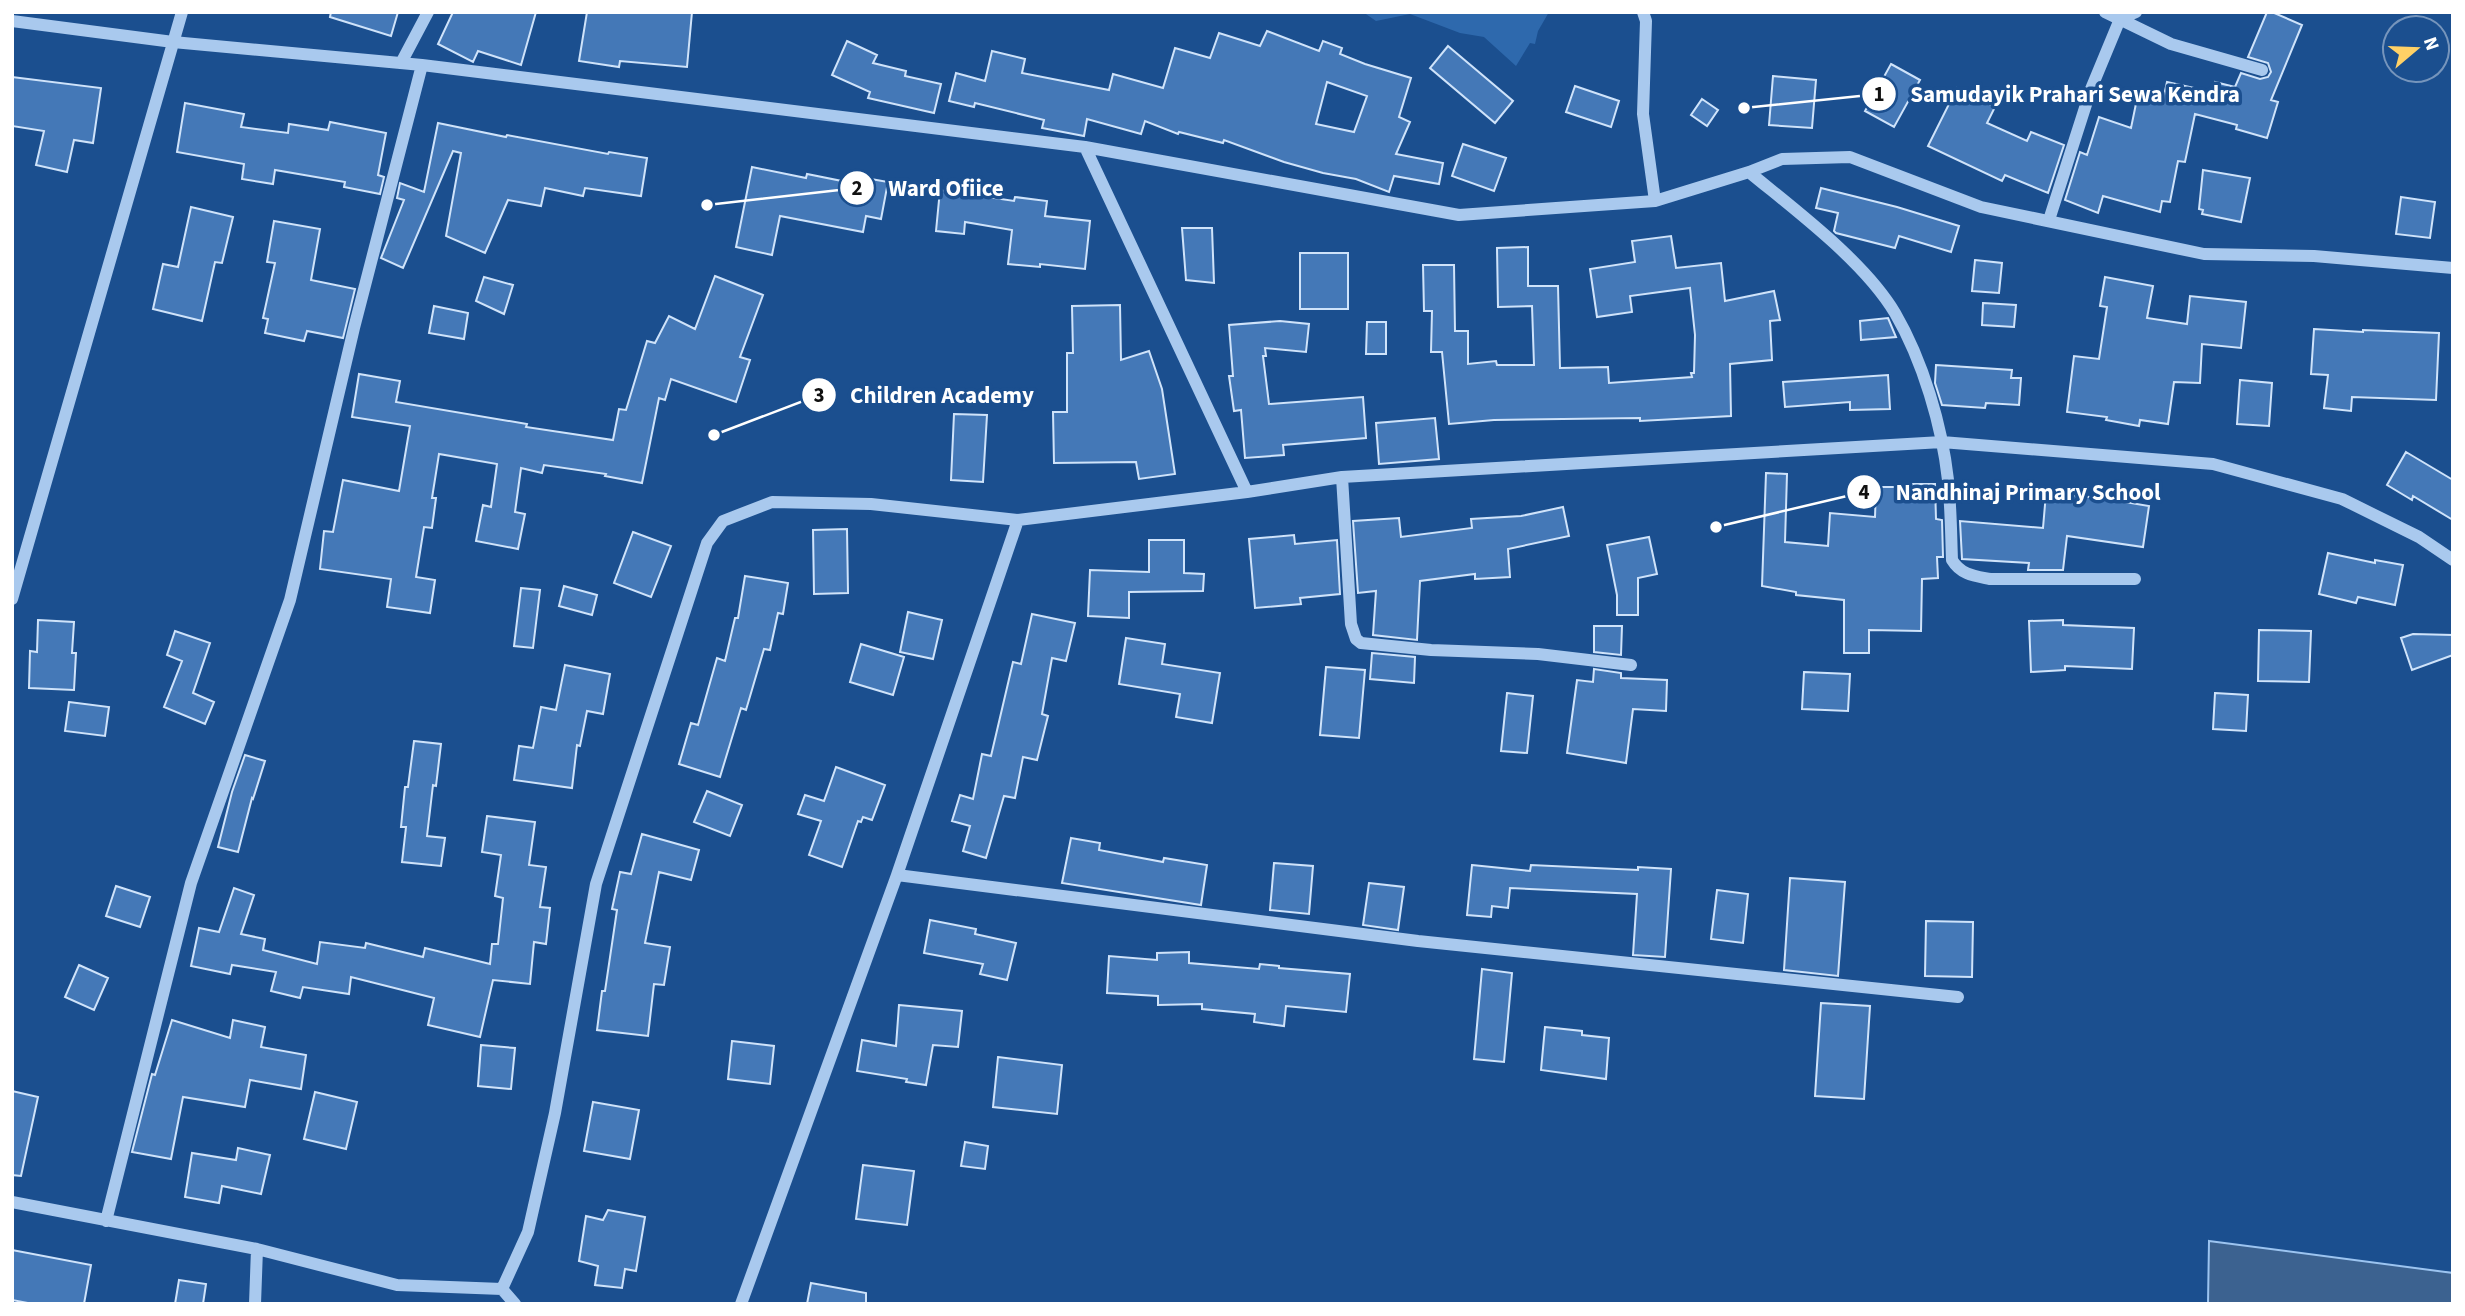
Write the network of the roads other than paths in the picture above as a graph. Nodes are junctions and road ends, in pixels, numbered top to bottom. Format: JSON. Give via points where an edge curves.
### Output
{"nodes":[{"id":1,"x":182,"y":12,"type":"edge"},
{"id":2,"x":428,"y":12,"type":"edge"},
{"id":3,"x":1643,"y":12,"type":"edge"},
{"id":4,"x":2105,"y":12,"type":"edge"},
{"id":5,"x":2136,"y":12,"type":"edge"},
{"id":6,"x":2120,"y":19,"type":"junction"},
{"id":7,"x":12,"y":21,"type":"edge"},
{"id":8,"x":173,"y":42,"type":"junction"},
{"id":9,"x":401,"y":63,"type":"junction"},
{"id":10,"x":422,"y":65,"type":"junction"},
{"id":11,"x":2262,"y":70,"type":"dead end"},
{"id":12,"x":1085,"y":147,"type":"junction"},
{"id":13,"x":1749,"y":172,"type":"junction"},
{"id":14,"x":1655,"y":201,"type":"junction"},
{"id":15,"x":2049,"y":220,"type":"junction"},
{"id":16,"x":2453,"y":268,"type":"edge"},
{"id":17,"x":1942,"y":442,"type":"junction"},
{"id":18,"x":1342,"y":477,"type":"junction"},
{"id":19,"x":1247,"y":492,"type":"junction"},
{"id":20,"x":1018,"y":520,"type":"junction"},
{"id":21,"x":2453,"y":560,"type":"edge"},
{"id":22,"x":2135,"y":579,"type":"dead end"},
{"id":23,"x":12,"y":598,"type":"edge"},
{"id":24,"x":1631,"y":665,"type":"dead end"},
{"id":25,"x":897,"y":875,"type":"junction"},
{"id":26,"x":1958,"y":997,"type":"dead end"},
{"id":27,"x":12,"y":1202,"type":"edge"},
{"id":28,"x":106,"y":1221,"type":"junction"},
{"id":29,"x":257,"y":1249,"type":"junction"},
{"id":30,"x":502,"y":1289,"type":"junction"},
{"id":31,"x":255,"y":1304,"type":"edge"},
{"id":32,"x":515,"y":1304,"type":"edge"},
{"id":33,"x":741,"y":1304,"type":"edge"}],
"edges":[{"from":1,"to":8,"type":"street"},
{"from":2,"to":9,"type":"street"},
{"from":3,"to":14,"type":"street","via":[[1643,114]]},
{"from":4,"to":6,"type":"street"},
{"from":5,"to":6,"type":"street"},
{"from":6,"to":11,"type":"street","via":[[2171,44]]},
{"from":6,"to":15,"type":"street","via":[[2091,89]]},
{"from":7,"to":8,"type":"street"},
{"from":8,"to":9,"type":"street"},
{"from":8,"to":23,"type":"street"},
{"from":9,"to":10,"type":"street"},
{"from":10,"to":12,"type":"street"},
{"from":10,"to":28,"type":"street","via":[[290,600],[191,883]]},
{"from":12,"to":14,"type":"street","via":[[1460,215]]},
{"from":12,"to":19,"type":"street"},
{"from":13,"to":14,"type":"street"},
{"from":13,"to":15,"type":"street","via":[[1782,159],[1850,157],[1981,207]]},
{"from":13,"to":17,"type":"street","via":[[1868,278],[1894,312],[1919,364]]},
{"from":15,"to":16,"type":"street","via":[[2204,254],[2314,256]]},
{"from":17,"to":18,"type":"street"},
{"from":17,"to":21,"type":"street","via":[[2213,464],[2342,499],[2419,537]]},
{"from":17,"to":22,"type":"street","via":[[1952,560],[1958,569],[1990,579]]},
{"from":18,"to":19,"type":"street"},
{"from":18,"to":24,"type":"street","via":[[1351,624],[1361,643]]},
{"from":19,"to":20,"type":"street"},
{"from":20,"to":25,"type":"street"},
{"from":20,"to":30,"type":"street","via":[[871,504],[772,502],[723,521],[707,543],[596,884],[555,1113],[528,1233]]},
{"from":25,"to":26,"type":"street","via":[[1418,941]]},
{"from":25,"to":33,"type":"street"},
{"from":27,"to":28,"type":"street"},
{"from":28,"to":29,"type":"street"},
{"from":29,"to":30,"type":"street","via":[[397,1285]]},
{"from":29,"to":31,"type":"street"},
{"from":30,"to":32,"type":"street"}]}
